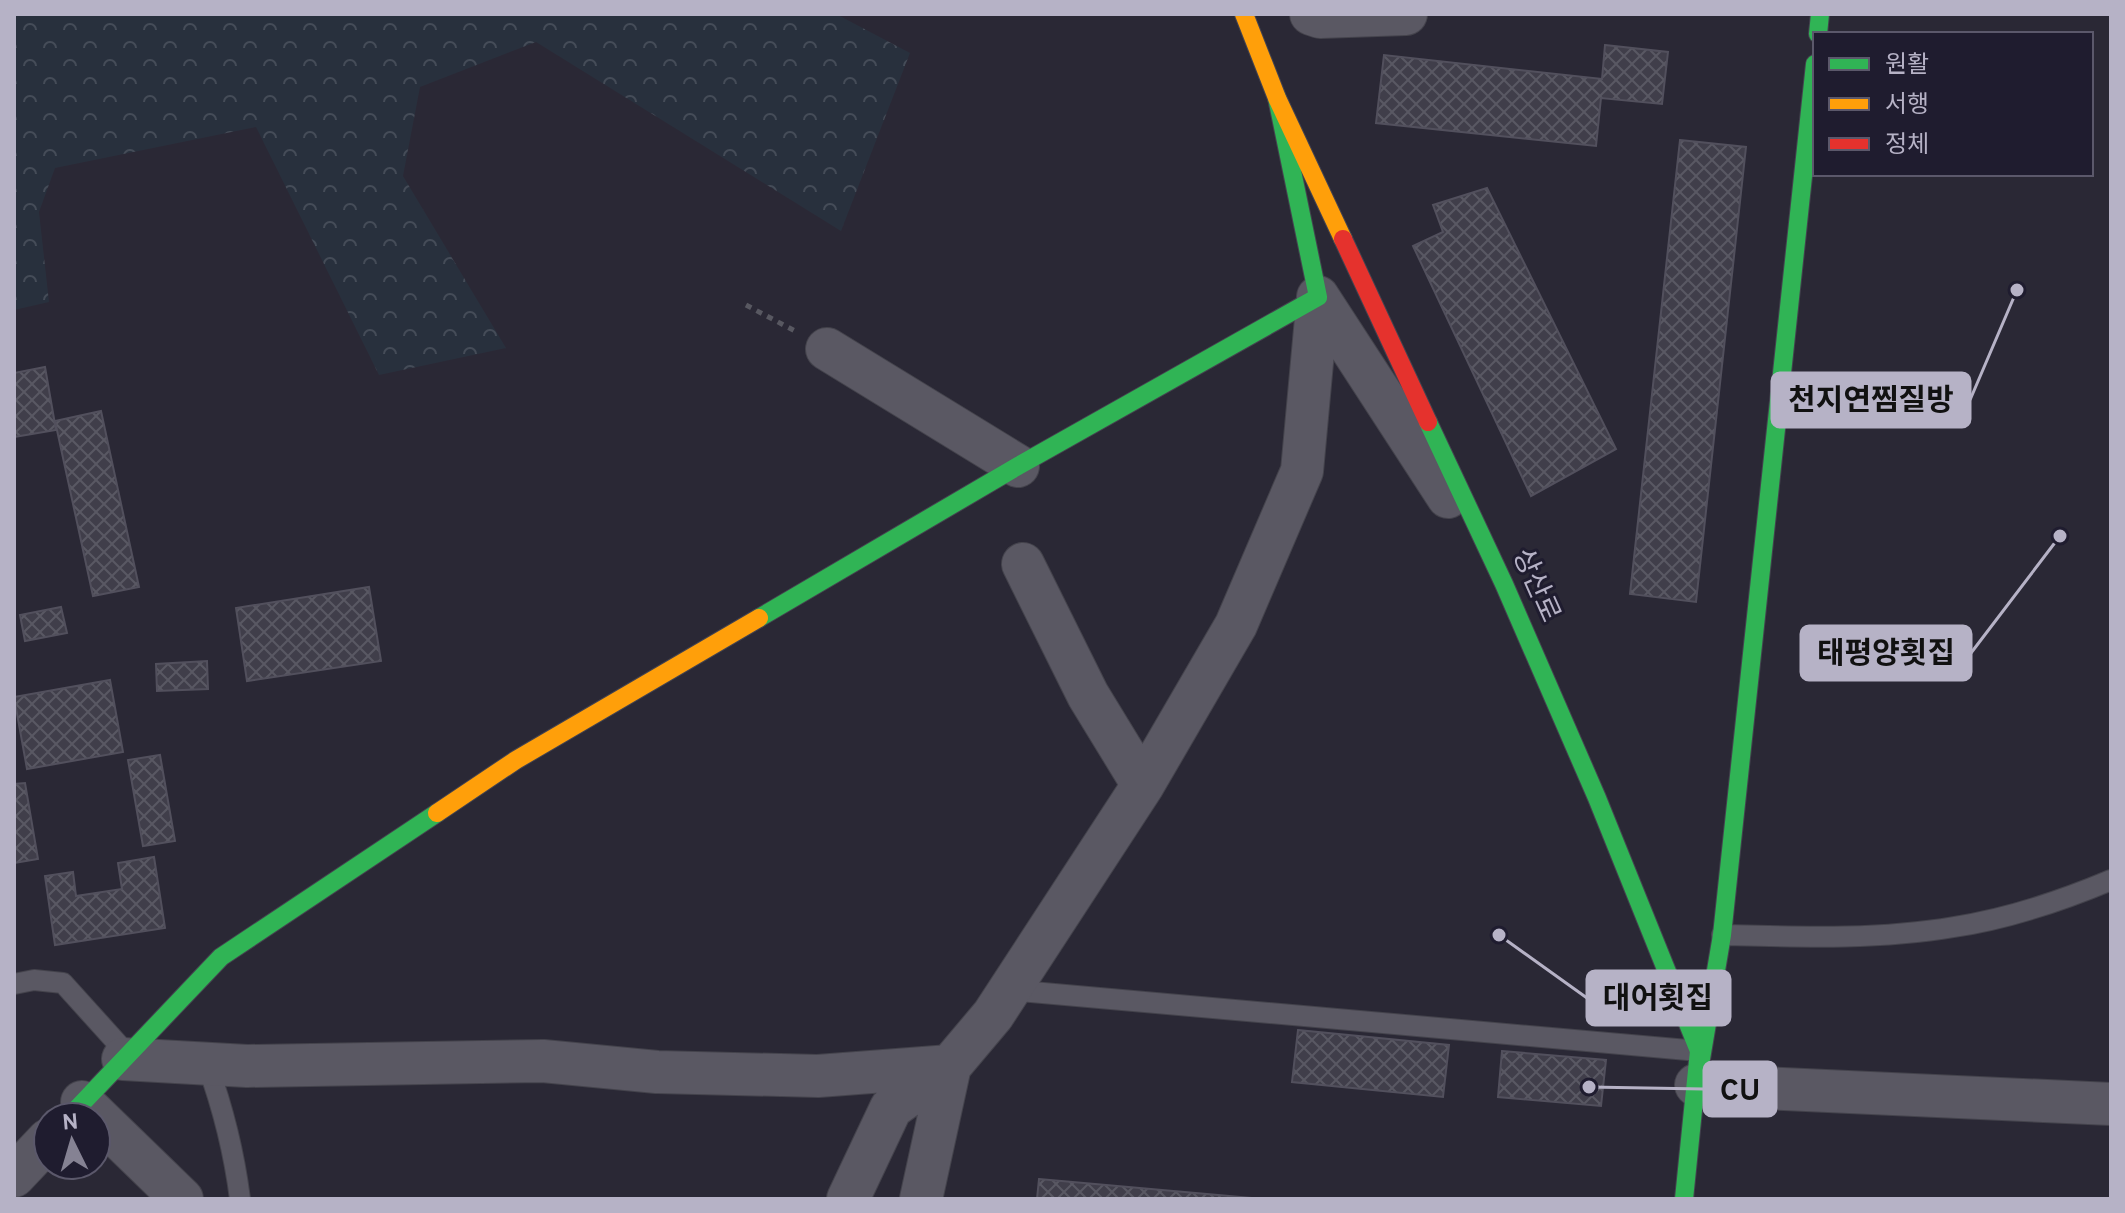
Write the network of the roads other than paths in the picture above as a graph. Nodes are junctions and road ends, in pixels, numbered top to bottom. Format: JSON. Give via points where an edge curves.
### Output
{"nodes":[{"id":1,"x":1244,"y":14,"type":"edge"},
{"id":2,"x":1311,"y":14,"type":"edge"},
{"id":3,"x":1406,"y":14,"type":"edge"},
{"id":4,"x":1813,"y":83,"type":"edge"},
{"id":5,"x":1277,"y":98,"type":"junction"},
{"id":6,"x":1318,"y":297,"type":"junction"},
{"id":7,"x":827,"y":349,"type":"road end"},
{"id":8,"x":1018,"y":466,"type":"junction"},
{"id":9,"x":1023,"y":564,"type":"dead end"},
{"id":10,"x":1504,"y":584,"type":"junction"},
{"id":11,"x":1143,"y":785,"type":"junction"},
{"id":12,"x":2111,"y":880,"type":"edge"},
{"id":13,"x":1722,"y":935,"type":"junction"},
{"id":14,"x":14,"y":984,"type":"edge"},
{"id":15,"x":1009,"y":990,"type":"junction"},
{"id":16,"x":126,"y":1057,"type":"junction"},
{"id":17,"x":207,"y":1064,"type":"junction"},
{"id":18,"x":950,"y":1066,"type":"junction"},
{"id":19,"x":1698,"y":1068,"type":"junction"},
{"id":20,"x":84,"y":1101,"type":"edge"},
{"id":21,"x":2111,"y":1104,"type":"edge"},
{"id":22,"x":112,"y":1140,"type":"edge"},
{"id":23,"x":32,"y":1157,"type":"edge"},
{"id":24,"x":14,"y":1176,"type":"edge"},
{"id":25,"x":182,"y":1199,"type":"edge"},
{"id":26,"x":240,"y":1199,"type":"edge"},
{"id":27,"x":848,"y":1199,"type":"edge"},
{"id":28,"x":921,"y":1199,"type":"edge"},
{"id":29,"x":1684,"y":1199,"type":"edge"}],
"edges":[{"from":1,"to":5,"type":"street","name":"상산로"},
{"from":2,"to":3,"type":"street"},
{"from":4,"to":13,"type":"street"},
{"from":5,"to":6,"type":"street"},
{"from":5,"to":10,"type":"street","name":"상산로"},
{"from":6,"to":8,"type":"street"},
{"from":6,"to":10,"type":"street"},
{"from":6,"to":11,"type":"street","via":[[1302,471],[1236,625]]},
{"from":7,"to":8,"type":"street"},
{"from":8,"to":16,"type":"street","via":[[516,760],[221,957]]},
{"from":9,"to":11,"type":"street","via":[[1088,695]]},
{"from":10,"to":19,"type":"street","name":"상산로","via":[[1597,798]]},
{"from":11,"to":15,"type":"street"},
{"from":12,"to":13,"type":"lane","via":[[2071,897],[1953,928],[1837,936]]},
{"from":13,"to":19,"type":"street"},
{"from":14,"to":16,"type":"lane","via":[[63,983]]},
{"from":15,"to":18,"type":"street"},
{"from":15,"to":19,"type":"lane"},
{"from":16,"to":17,"type":"street"},
{"from":16,"to":20,"type":"street"},
{"from":17,"to":18,"type":"street","via":[[543,1061],[657,1072],[818,1076]]},
{"from":17,"to":26,"type":"lane","via":[[223,1107]]},
{"from":18,"to":27,"type":"street","via":[[891,1108]]},
{"from":18,"to":28,"type":"street"},
{"from":19,"to":21,"type":"street"},
{"from":19,"to":29,"type":"street","name":"상산로"},
{"from":22,"to":25,"type":"street"},
{"from":23,"to":24,"type":"street"}]}
